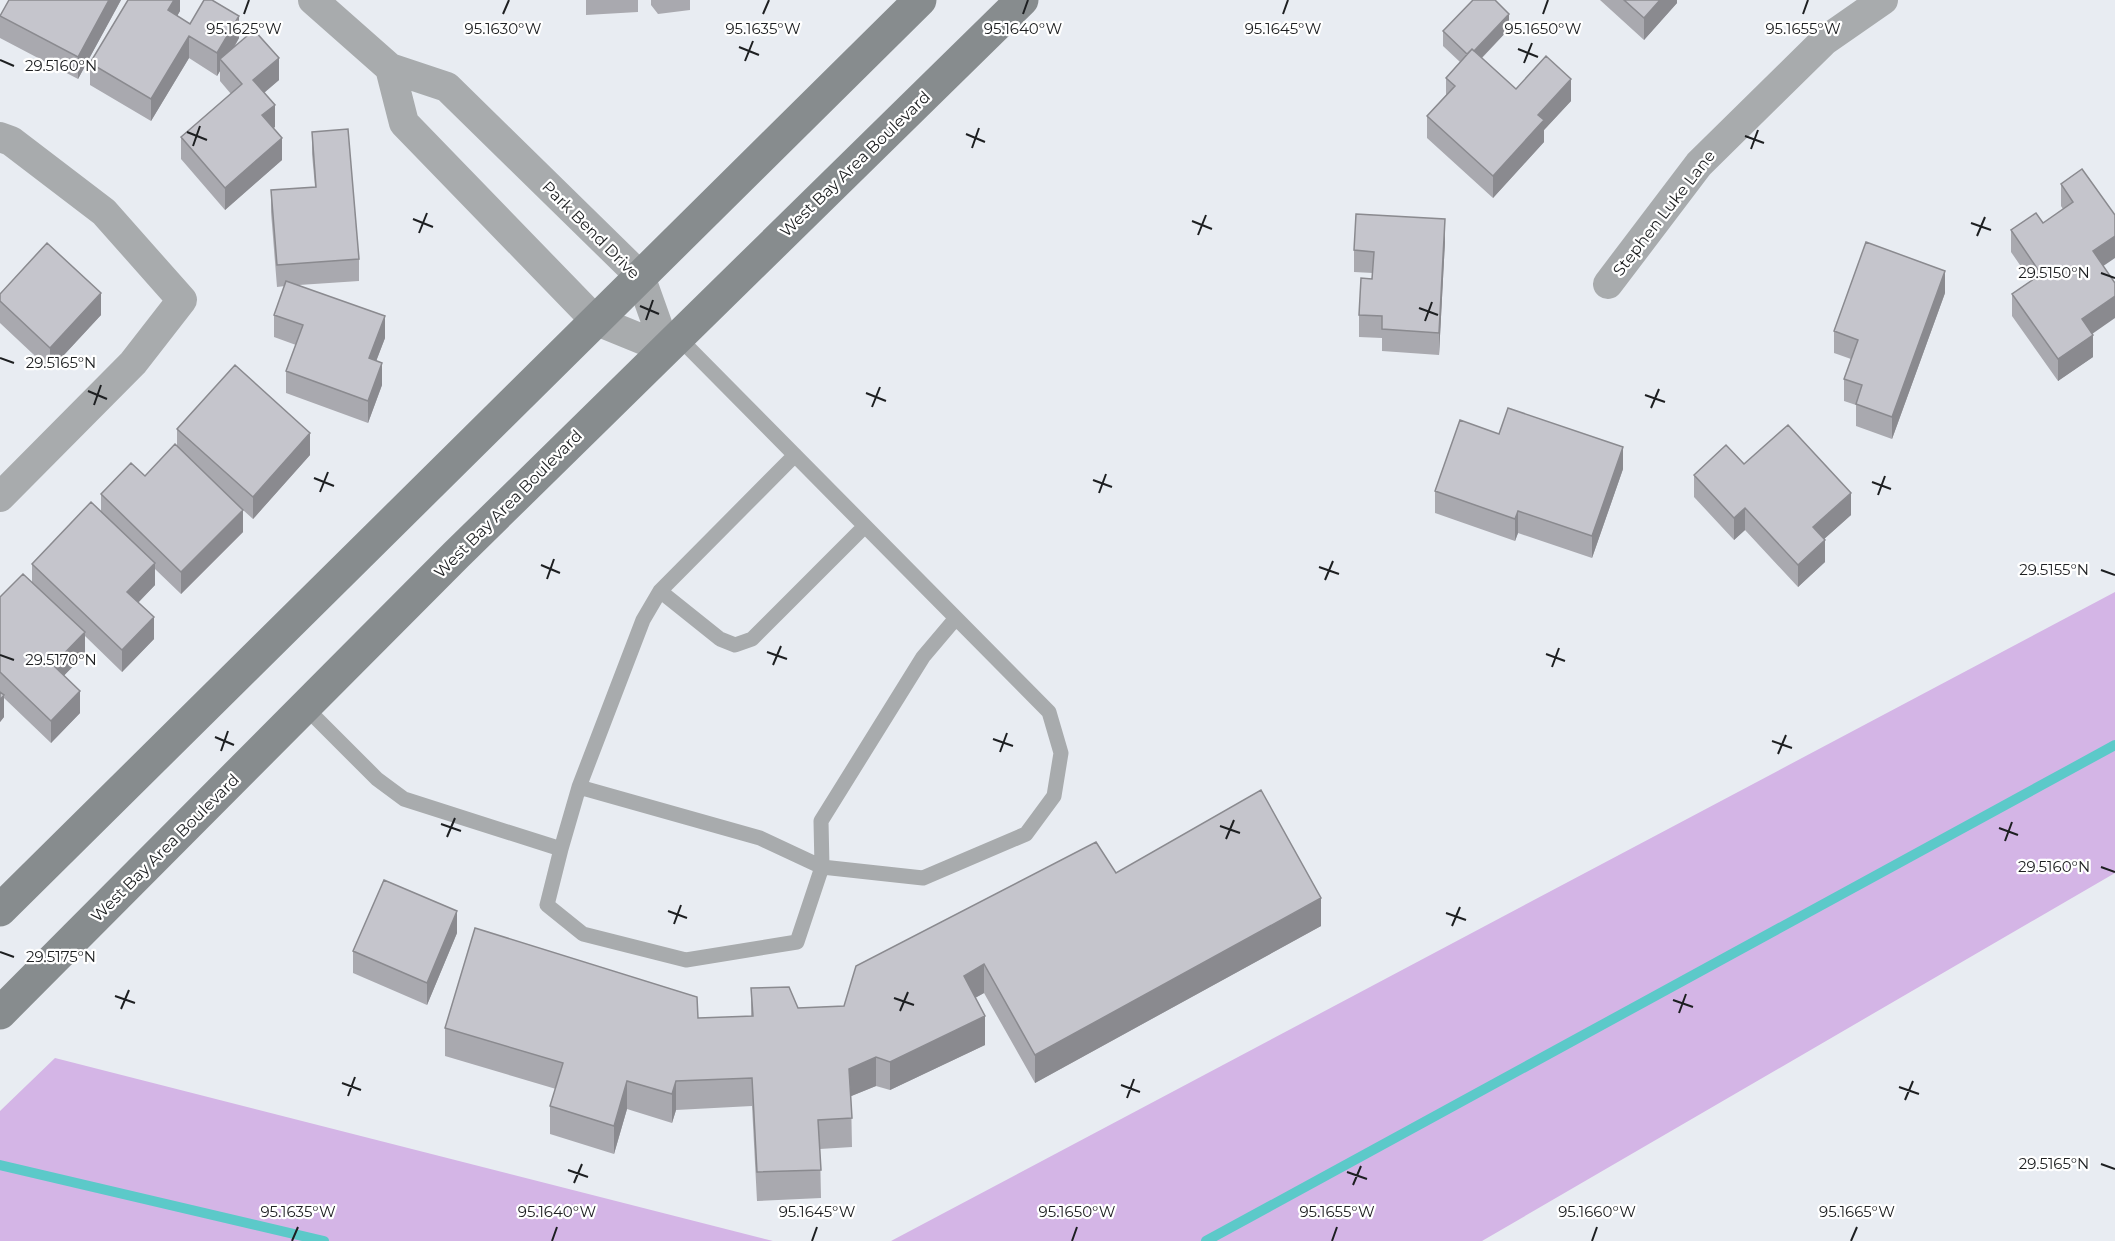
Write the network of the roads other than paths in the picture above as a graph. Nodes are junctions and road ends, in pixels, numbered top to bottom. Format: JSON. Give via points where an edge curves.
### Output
{"nodes":[{"id":1,"x":313,"y":0,"type":"edge"},
{"id":2,"x":920,"y":0,"type":"edge"},
{"id":3,"x":1022,"y":0,"type":"edge"},
{"id":4,"x":1883,"y":0,"type":"edge"},
{"id":5,"x":390,"y":68,"type":"junction"},
{"id":6,"x":0,"y":137,"type":"edge"},
{"id":7,"x":640,"y":276,"type":"junction"},
{"id":8,"x":1608,"y":284,"type":"dead end"},
{"id":9,"x":595,"y":320,"type":"junction"},
{"id":10,"x":672,"y":343,"type":"junction"},
{"id":11,"x":795,"y":455,"type":"junction"},
{"id":12,"x":0,"y":497,"type":"edge"},
{"id":13,"x":865,"y":526,"type":"junction"},
{"id":14,"x":660,"y":591,"type":"junction"},
{"id":15,"x":956,"y":618,"type":"junction"},
{"id":16,"x":305,"y":707,"type":"junction"},
{"id":17,"x":579,"y":787,"type":"junction"},
{"id":18,"x":561,"y":849,"type":"junction"},
{"id":19,"x":822,"y":867,"type":"junction"},
{"id":20,"x":0,"y":910,"type":"edge"},
{"id":21,"x":0,"y":1013,"type":"edge"}],
"edges":[{"from":1,"to":5,"type":"street","name":"Park Bend Drive"},
{"from":2,"to":7,"type":"main road"},
{"from":3,"to":10,"type":"main road","name":"West Bay Area Boulevard"},
{"from":4,"to":8,"type":"street","name":"Stephen Luke Lane","via":[[1824,40],[1699,164]]},
{"from":5,"to":7,"type":"street","name":"Park Bend Drive","via":[[447,87]]},
{"from":5,"to":9,"type":"street","via":[[404,123]]},
{"from":6,"to":12,"type":"street","via":[[11,141],[104,212],[182,300],[134,363]]},
{"from":7,"to":9,"type":"main road"},
{"from":7,"to":10,"type":"street","name":"Park Bend Drive"},
{"from":9,"to":10,"type":"street"},
{"from":9,"to":20,"type":"main road"},
{"from":10,"to":11,"type":"lane"},
{"from":10,"to":16,"type":"main road","name":"West Bay Area Boulevard"},
{"from":11,"to":13,"type":"lane"},
{"from":11,"to":14,"type":"lane"},
{"from":13,"to":14,"type":"lane","via":[[752,639],[735,645],[720,639]]},
{"from":13,"to":15,"type":"lane"},
{"from":14,"to":17,"type":"lane","via":[[643,620]]},
{"from":15,"to":19,"type":"lane","via":[[923,657],[821,821]]},
{"from":15,"to":19,"type":"lane","via":[[1049,712],[1061,753],[1054,796],[1026,834],[923,878]]},
{"from":16,"to":18,"type":"lane","via":[[377,779],[404,799]]},
{"from":16,"to":21,"type":"main road","name":"West Bay Area Boulevard"},
{"from":17,"to":18,"type":"lane"},
{"from":17,"to":19,"type":"lane","via":[[760,838]]},
{"from":18,"to":19,"type":"lane","via":[[547,905],[583,934],[686,960],[797,942]]}]}
